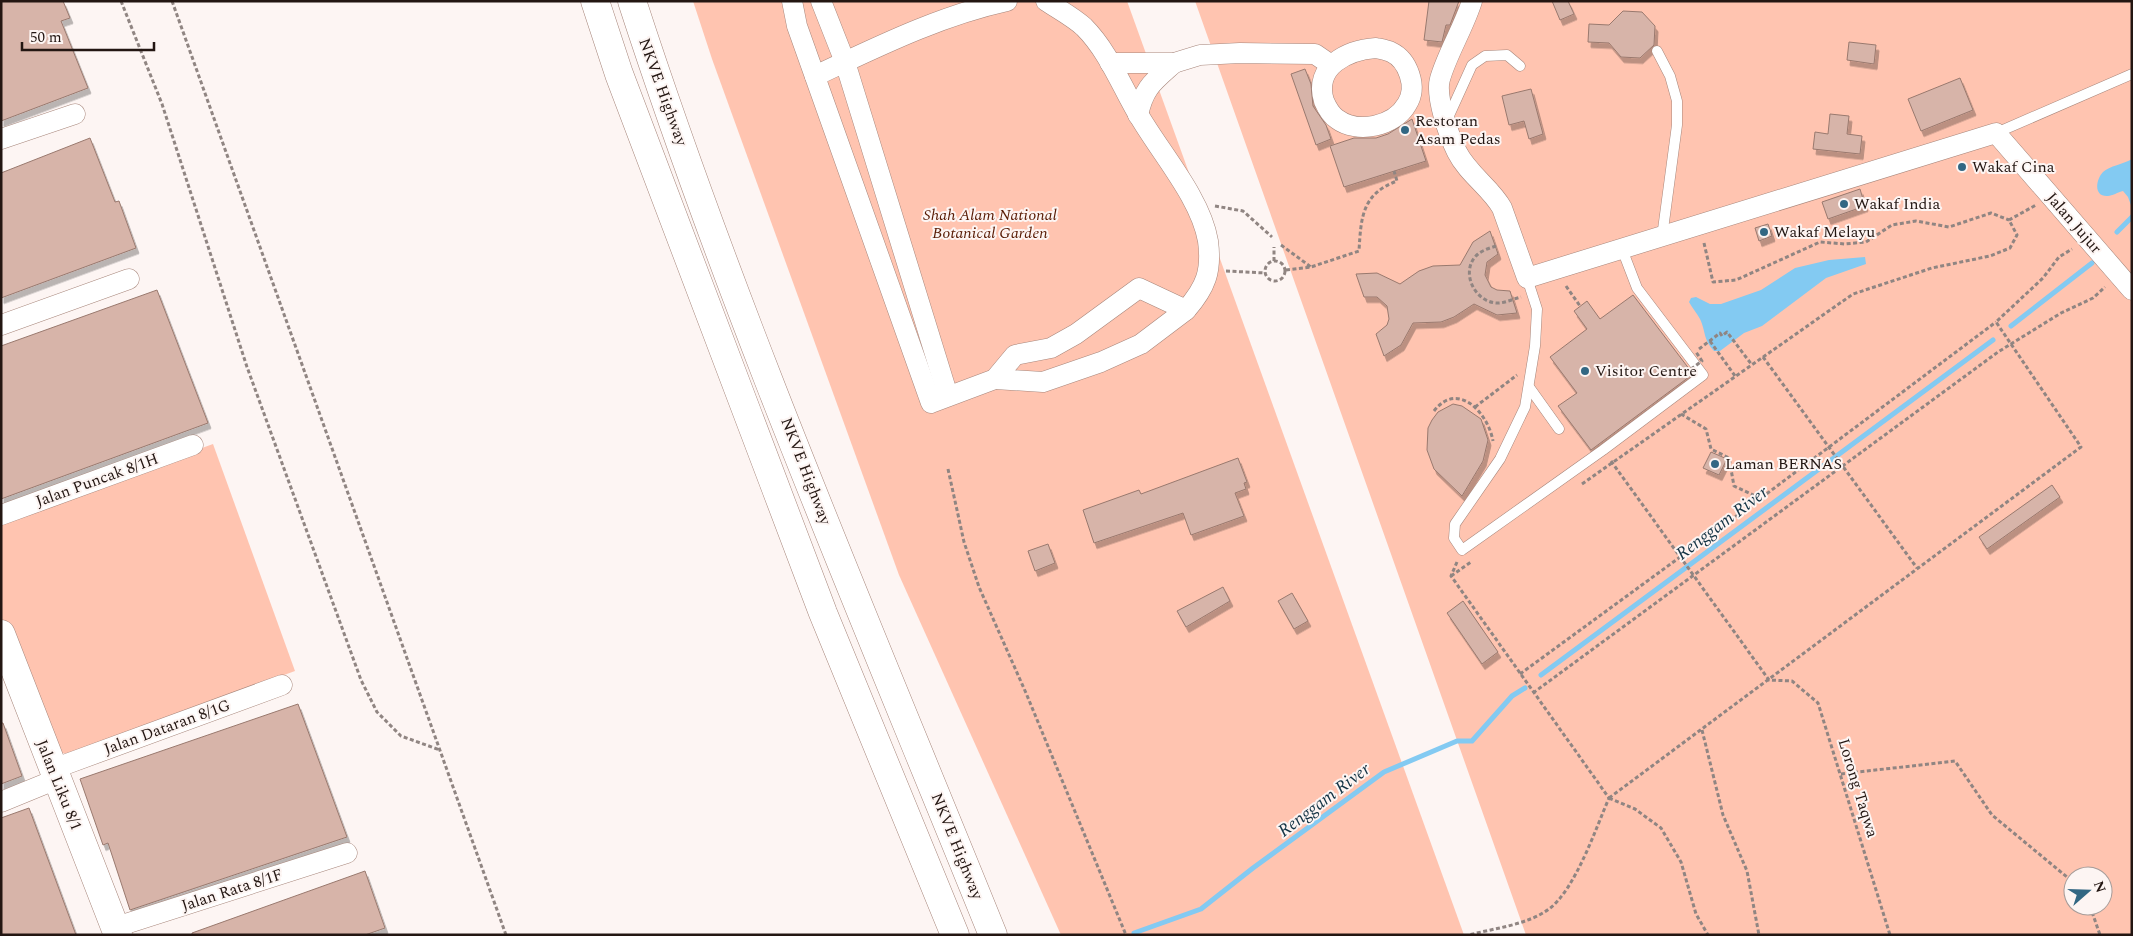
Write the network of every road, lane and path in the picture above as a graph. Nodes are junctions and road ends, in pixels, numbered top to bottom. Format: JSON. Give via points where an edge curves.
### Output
{"nodes":[{"id":1,"x":121,"y":1,"type":"edge"},
{"id":2,"x":172,"y":1,"type":"edge"},
{"id":3,"x":595,"y":1,"type":"edge"},
{"id":4,"x":632,"y":1,"type":"edge"},
{"id":5,"x":792,"y":1,"type":"edge"},
{"id":6,"x":821,"y":1,"type":"edge"},
{"id":7,"x":1006,"y":1,"type":"edge"},
{"id":8,"x":1046,"y":1,"type":"edge"},
{"id":9,"x":1472,"y":1,"type":"edge"},
{"id":10,"x":1657,"y":50,"type":"dead end"},
{"id":11,"x":844,"y":62,"type":"junction"},
{"id":12,"x":1110,"y":62,"type":"junction"},
{"id":13,"x":1174,"y":63,"type":"junction"},
{"id":14,"x":1331,"y":65,"type":"junction"},
{"id":15,"x":1520,"y":66,"type":"dead end"},
{"id":16,"x":2132,"y":74,"type":"edge"},
{"id":17,"x":815,"y":76,"type":"junction"},
{"id":18,"x":1440,"y":79,"type":"junction"},
{"id":19,"x":1411,"y":80,"type":"junction"},
{"id":20,"x":75,"y":114,"type":"dead end"},
{"id":21,"x":1138,"y":115,"type":"junction"},
{"id":22,"x":1446,"y":120,"type":"junction"},
{"id":23,"x":1996,"y":133,"type":"junction"},
{"id":24,"x":1,"y":139,"type":"edge"},
{"id":25,"x":1394,"y":171,"type":"dead end"},
{"id":26,"x":2051,"y":197,"type":"junction"},
{"id":27,"x":1198,"y":211,"type":"junction"},
{"id":28,"x":2009,"y":220,"type":"junction"},
{"id":29,"x":1662,"y":236,"type":"junction"},
{"id":30,"x":1703,"y":236,"type":"dead end"},
{"id":31,"x":1272,"y":238,"type":"dead end"},
{"id":32,"x":2088,"y":239,"type":"junction"},
{"id":33,"x":1514,"y":241,"type":"junction"},
{"id":34,"x":1281,"y":245,"type":"dead end"},
{"id":35,"x":1274,"y":247,"type":"dead end"},
{"id":36,"x":1622,"y":249,"type":"junction"},
{"id":37,"x":1274,"y":261,"type":"junction"},
{"id":38,"x":1311,"y":267,"type":"junction"},
{"id":39,"x":1208,"y":270,"type":"junction"},
{"id":40,"x":1286,"y":270,"type":"junction"},
{"id":41,"x":1265,"y":273,"type":"junction"},
{"id":42,"x":2119,"y":274,"type":"junction"},
{"id":43,"x":129,"y":279,"type":"dead end"},
{"id":44,"x":1564,"y":283,"type":"dead end"},
{"id":45,"x":1529,"y":286,"type":"junction"},
{"id":46,"x":2132,"y":290,"type":"edge"},
{"id":47,"x":1580,"y":306,"type":"dead end"},
{"id":48,"x":1186,"y":310,"type":"junction"},
{"id":49,"x":1996,"y":322,"type":"junction"},
{"id":50,"x":1,"y":325,"type":"edge"},
{"id":51,"x":1710,"y":341,"type":"junction"},
{"id":52,"x":2010,"y":344,"type":"junction"},
{"id":53,"x":1705,"y":345,"type":"dead end"},
{"id":54,"x":1696,"y":352,"type":"dead end"},
{"id":55,"x":1763,"y":357,"type":"junction"},
{"id":56,"x":1533,"y":363,"type":"junction"},
{"id":57,"x":1752,"y":365,"type":"junction"},
{"id":58,"x":1691,"y":369,"type":"dead end"},
{"id":59,"x":1735,"y":376,"type":"junction"},
{"id":60,"x":995,"y":379,"type":"junction"},
{"id":61,"x":1530,"y":387,"type":"junction"},
{"id":62,"x":948,"y":396,"type":"junction"},
{"id":63,"x":1475,"y":407,"type":"junction"},
{"id":64,"x":1434,"y":411,"type":"dead end"},
{"id":65,"x":1559,"y":429,"type":"dead end"},
{"id":66,"x":193,"y":445,"type":"dead end"},
{"id":67,"x":1493,"y":447,"type":"dead end"},
{"id":68,"x":1828,"y":447,"type":"junction"},
{"id":69,"x":1603,"y":450,"type":"junction"},
{"id":70,"x":1842,"y":466,"type":"junction"},
{"id":71,"x":948,"y":469,"type":"dead end"},
{"id":72,"x":1761,"y":498,"type":"junction"},
{"id":73,"x":1,"y":514,"type":"edge"},
{"id":74,"x":1462,"y":550,"type":"junction"},
{"id":75,"x":1681,"y":557,"type":"junction"},
{"id":76,"x":1917,"y":568,"type":"junction"},
{"id":77,"x":1694,"y":576,"type":"junction"},
{"id":78,"x":1,"y":634,"type":"edge"},
{"id":79,"x":1520,"y":674,"type":"junction"},
{"id":80,"x":1769,"y":680,"type":"junction"},
{"id":81,"x":282,"y":685,"type":"dead end"},
{"id":82,"x":1533,"y":693,"type":"junction"},
{"id":83,"x":1702,"y":730,"type":"junction"},
{"id":84,"x":440,"y":750,"type":"junction"},
{"id":85,"x":55,"y":774,"type":"junction"},
{"id":86,"x":1841,"y":774,"type":"junction"},
{"id":87,"x":1609,"y":798,"type":"junction"},
{"id":88,"x":1,"y":802,"type":"edge"},
{"id":89,"x":347,"y":853,"type":"dead end"},
{"id":90,"x":2063,"y":874,"type":"edge"},
{"id":91,"x":2093,"y":916,"type":"edge"},
{"id":92,"x":117,"y":931,"type":"edge"},
{"id":93,"x":506,"y":935,"type":"edge"},
{"id":94,"x":955,"y":935,"type":"edge"},
{"id":95,"x":993,"y":935,"type":"edge"},
{"id":96,"x":1126,"y":935,"type":"edge"},
{"id":97,"x":1469,"y":935,"type":"edge"},
{"id":98,"x":1708,"y":935,"type":"edge"},
{"id":99,"x":1759,"y":935,"type":"edge"},
{"id":100,"x":1890,"y":935,"type":"edge"},
{"id":101,"x":2100,"y":935,"type":"edge"}],
"edges":[{"from":1,"to":84,"type":"path","via":[[162,104],[247,367],[360,680],[377,712],[401,736]]},
{"from":2,"to":84,"type":"path"},
{"from":3,"to":94,"type":"main road","via":[[619,74],[823,613]]},
{"from":4,"to":95,"type":"main road","name":"NKVE Highway","via":[[731,281],[858,605]]},
{"from":5,"to":17,"type":"street","via":[[797,26]]},
{"from":6,"to":11,"type":"street"},
{"from":7,"to":11,"type":"street","via":[[944,19]]},
{"from":8,"to":12,"type":"street","via":[[1084,27]]},
{"from":9,"to":18,"type":"street"},
{"from":10,"to":29,"type":"lane","via":[[1670,76],[1677,101],[1677,125]]},
{"from":11,"to":17,"type":"street"},
{"from":11,"to":62,"type":"street"},
{"from":12,"to":13,"type":"street"},
{"from":12,"to":21,"type":"street"},
{"from":13,"to":14,"type":"street","via":[[1200,55],[1240,53],[1315,54]]},
{"from":13,"to":21,"type":"street","via":[[1142,96]]},
{"from":14,"to":19,"type":"street","via":[[1349,53],[1376,48],[1400,59],[1408,68]]},
{"from":14,"to":19,"type":"street","via":[[1322,83],[1326,107],[1343,124],[1357,128],[1373,126],[1398,115],[1408,104]]},
{"from":15,"to":22,"type":"lane","via":[[1507,54],[1485,56],[1472,65]]},
{"from":16,"to":23,"type":"lane"},
{"from":17,"to":62,"type":"street","via":[[931,403]]},
{"from":18,"to":19,"type":"street"},
{"from":18,"to":22,"type":"street","via":[[1438,97]]},
{"from":20,"to":24,"type":"street"},
{"from":21,"to":27,"type":"street"},
{"from":22,"to":33,"type":"street","via":[[1457,152],[1479,182],[1498,199]]},
{"from":23,"to":26,"type":"street","name":"Jalan Jujur"},
{"from":23,"to":29,"type":"street"},
{"from":25,"to":38,"type":"path","via":[[1397,181],[1376,192],[1366,206],[1361,224],[1360,251]]},
{"from":26,"to":28,"type":"path"},
{"from":26,"to":32,"type":"street","name":"Jalan Jujur"},
{"from":27,"to":31,"type":"path","via":[[1216,206],[1243,211]]},
{"from":27,"to":39,"type":"street","via":[[1208,240]]},
{"from":28,"to":30,"type":"path","via":[[1991,213],[1949,227],[1916,221],[1892,225],[1866,242],[1820,242],[1736,280],[1713,282]]},
{"from":28,"to":55,"type":"path","via":[[2017,235],[2010,248],[1990,256],[1932,268],[1853,294]]},
{"from":29,"to":36,"type":"street"},
{"from":32,"to":42,"type":"street","name":"Jalan Jujur"},
{"from":32,"to":49,"type":"path","via":[[2059,257],[2043,278]]},
{"from":33,"to":45,"type":"street"},
{"from":33,"to":45,"type":"path","via":[[1478,254],[1471,264],[1471,283],[1476,294],[1498,303]]},
{"from":34,"to":38,"type":"path"},
{"from":35,"to":37,"type":"path"},
{"from":36,"to":45,"type":"street"},
{"from":36,"to":69,"type":"lane","via":[[1637,288],[1703,375]]},
{"from":37,"to":40,"type":"path","via":[[1280,262]]},
{"from":37,"to":41,"type":"path","via":[[1268,264]]},
{"from":38,"to":40,"type":"path"},
{"from":39,"to":41,"type":"path"},
{"from":39,"to":48,"type":"street","via":[[1206,283]]},
{"from":40,"to":41,"type":"path","via":[[1279,281],[1270,281]]},
{"from":42,"to":46,"type":"street","name":"Jalan Jujur"},
{"from":42,"to":52,"type":"path","via":[[2093,298]]},
{"from":43,"to":50,"type":"street"},
{"from":44,"to":47,"type":"path"},
{"from":45,"to":56,"type":"lane","via":[[1537,309]]},
{"from":48,"to":60,"type":"street","via":[[1141,344],[1101,362],[1043,382]]},
{"from":48,"to":60,"type":"street","via":[[1139,288],[1052,348],[1015,355]]},
{"from":49,"to":52,"type":"path"},
{"from":49,"to":68,"type":"path"},
{"from":51,"to":53,"type":"path"},
{"from":51,"to":57,"type":"path","via":[[1727,332]]},
{"from":51,"to":59,"type":"path"},
{"from":52,"to":70,"type":"path"},
{"from":52,"to":76,"type":"path","via":[[2081,447]]},
{"from":54,"to":58,"type":"path","bridge":true,"via":[[1702,361]]},
{"from":55,"to":57,"type":"path"},
{"from":55,"to":68,"type":"path"},
{"from":56,"to":61,"type":"lane"},
{"from":56,"to":63,"type":"path"},
{"from":57,"to":59,"type":"path"},
{"from":59,"to":72,"type":"path","via":[[1681,414],[1706,429],[1711,449],[1730,458],[1734,486]]},
{"from":60,"to":62,"type":"street"},
{"from":61,"to":65,"type":"lane"},
{"from":61,"to":74,"type":"lane","via":[[1525,407],[1500,459],[1455,524],[1454,538]]},
{"from":63,"to":64,"type":"path","via":[[1452,398]]},
{"from":63,"to":67,"type":"path","via":[[1488,424]]},
{"from":66,"to":73,"type":"street","name":"Jalan Puncak 8/1H"},
{"from":68,"to":70,"type":"path"},
{"from":68,"to":72,"type":"path"},
{"from":69,"to":74,"type":"lane"},
{"from":69,"to":75,"type":"path"},
{"from":70,"to":76,"type":"path"},
{"from":70,"to":77,"type":"path"},
{"from":71,"to":96,"type":"path","via":[[964,542],[979,586]]},
{"from":72,"to":75,"type":"path"},
{"from":74,"to":79,"type":"path","via":[[1451,576]]},
{"from":75,"to":77,"type":"path"},
{"from":75,"to":79,"type":"path"},
{"from":76,"to":80,"type":"path"},
{"from":77,"to":80,"type":"path"},
{"from":77,"to":82,"type":"path"},
{"from":78,"to":85,"type":"main road","name":"Jalan Liku 8/1"},
{"from":79,"to":82,"type":"path"},
{"from":80,"to":83,"type":"path"},
{"from":80,"to":86,"type":"path","name":"Lorong Taqwa","via":[[1792,681],[1818,704]]},
{"from":81,"to":85,"type":"street","name":"Jalan Dataran 8/1G"},
{"from":82,"to":87,"type":"path"},
{"from":83,"to":87,"type":"path"},
{"from":83,"to":99,"type":"path","via":[[1724,815],[1747,871]]},
{"from":84,"to":93,"type":"path"},
{"from":85,"to":88,"type":"street","name":"Jalan Dataran 8/1G"},
{"from":85,"to":92,"type":"main road","name":"Jalan Liku 8/1"},
{"from":86,"to":90,"type":"path","via":[[1955,761],[1992,815]]},
{"from":86,"to":100,"type":"path","name":"Lorong Taqwa"},
{"from":87,"to":97,"type":"path","via":[[1567,889],[1550,909],[1529,919]]},
{"from":87,"to":98,"type":"path","via":[[1635,809],[1661,828],[1680,862],[1696,914]]},
{"from":89,"to":92,"type":"street","name":"Jalan Rata 8/1F"},
{"from":91,"to":101,"type":"path"}]}
